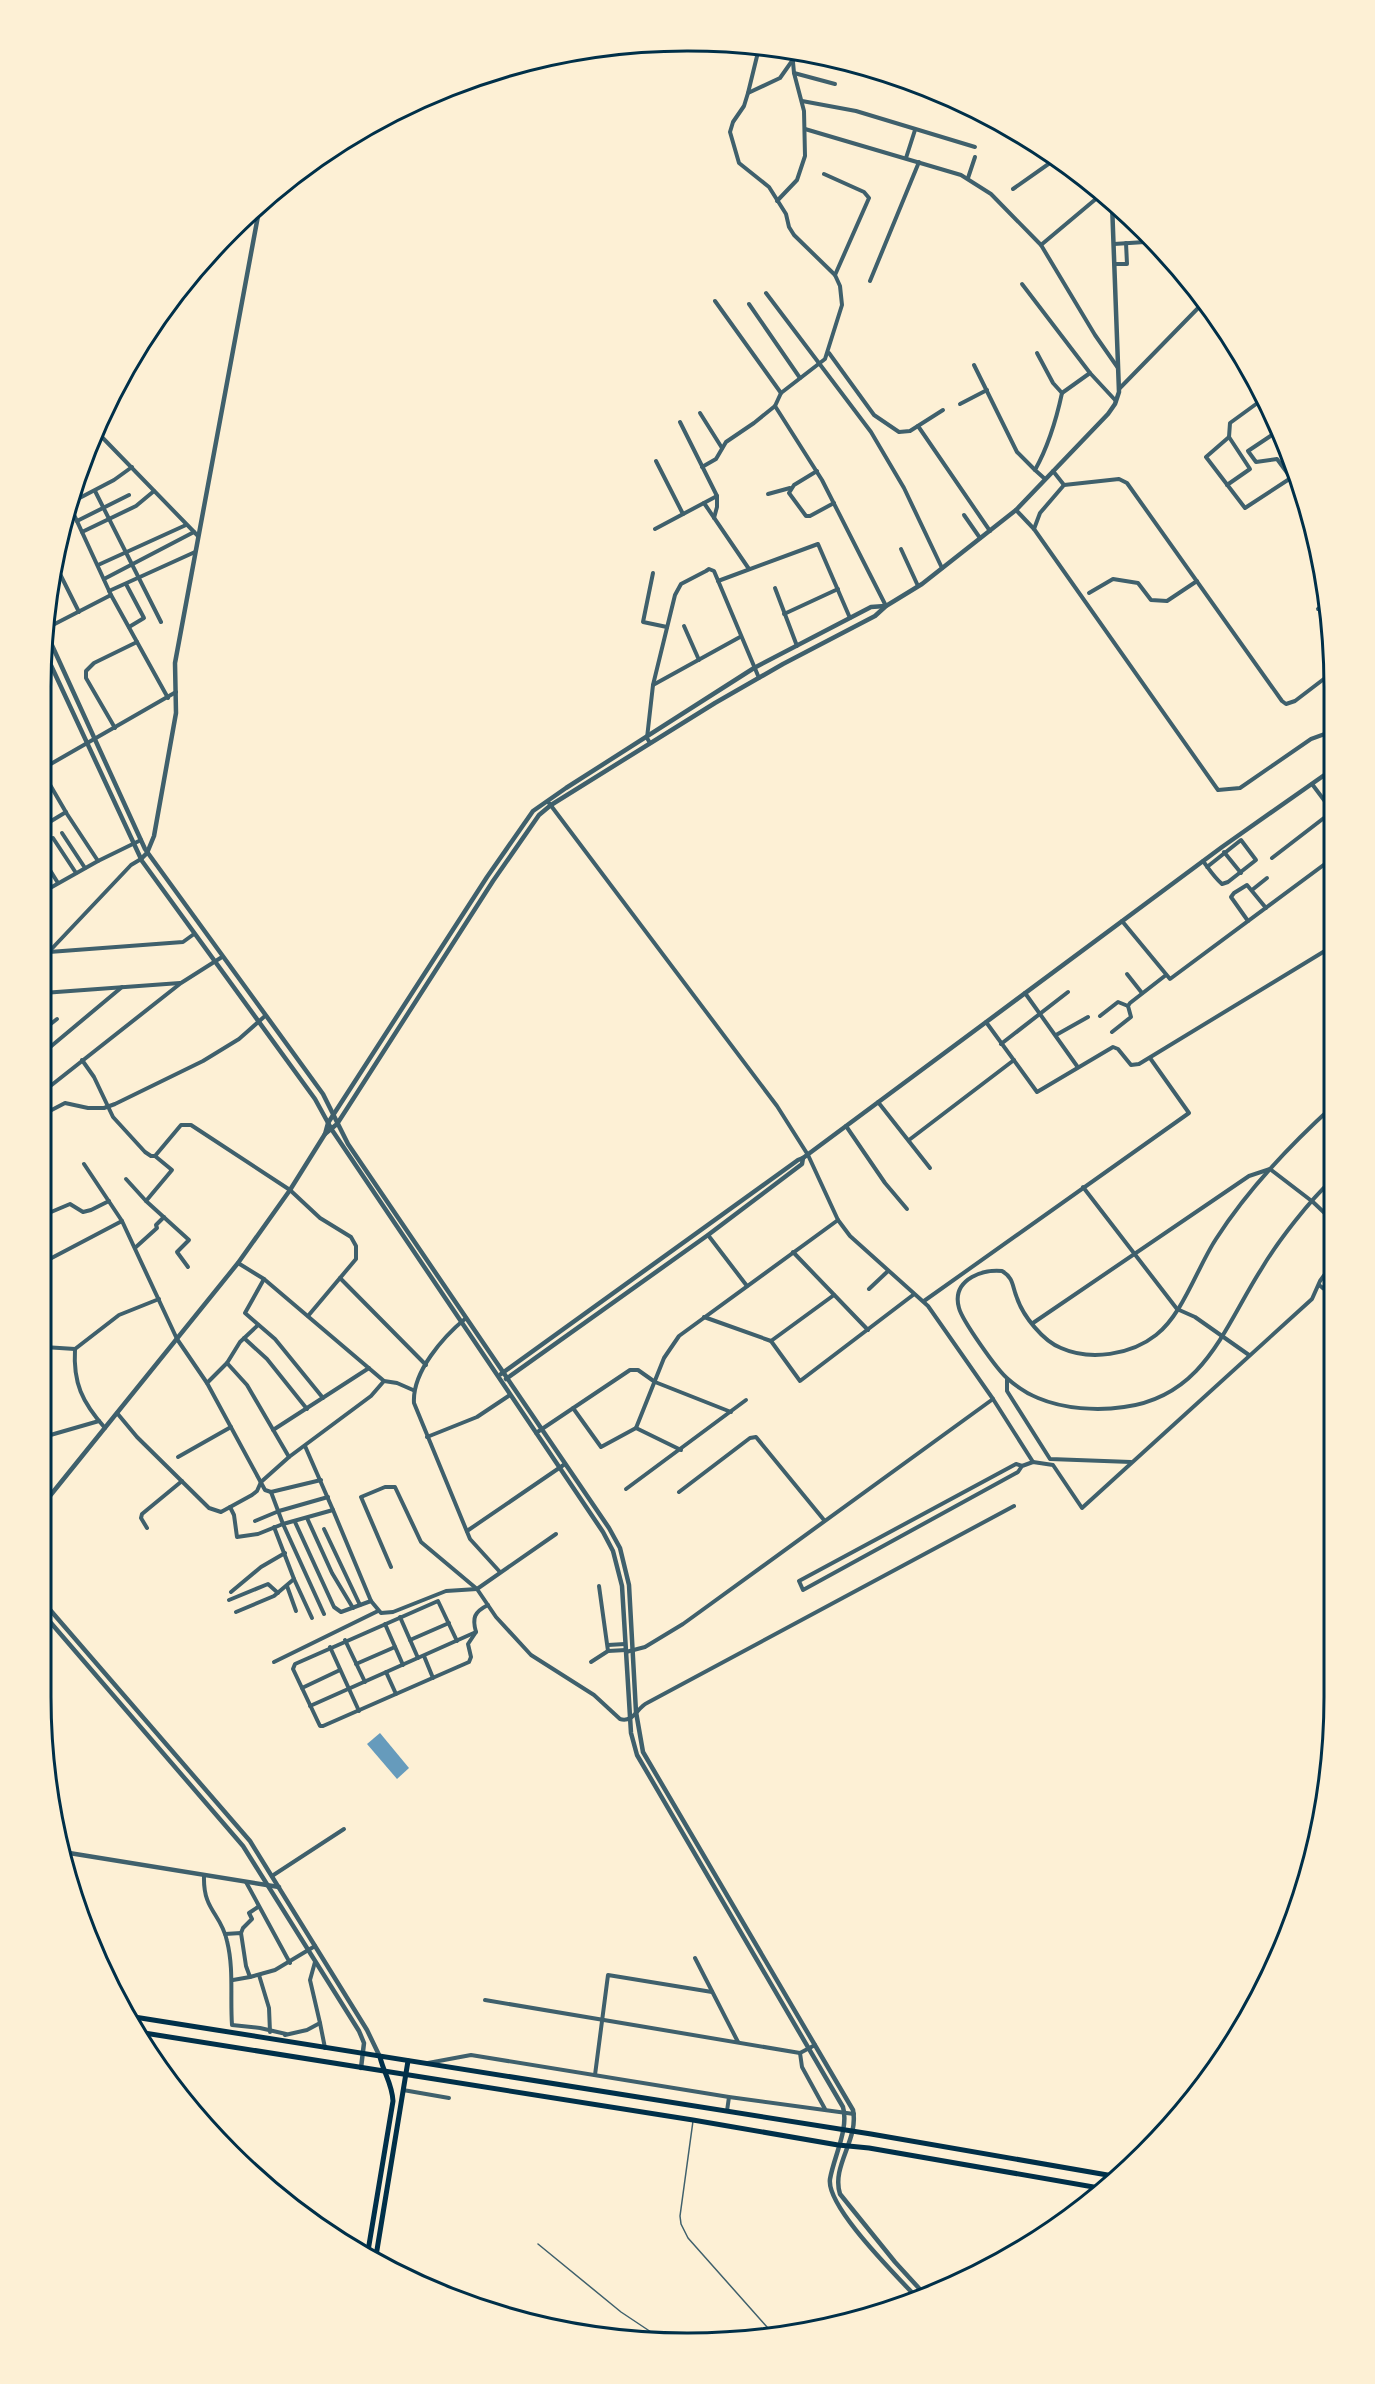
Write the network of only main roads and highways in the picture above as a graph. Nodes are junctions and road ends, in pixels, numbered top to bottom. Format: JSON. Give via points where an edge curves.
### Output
{"nodes":[{"id":1,"x":138,"y":2018,"type":"edge"},
{"id":2,"x":148,"y":2034,"type":"edge"},
{"id":3,"x":380,"y":2056,"type":"junction"},
{"id":4,"x":408,"y":2061,"type":"junction"},
{"id":5,"x":383,"y":2071,"type":"junction"},
{"id":6,"x":405,"y":2074,"type":"junction"},
{"id":7,"x":1107,"y":2175,"type":"edge"},
{"id":8,"x":1092,"y":2187,"type":"edge"},
{"id":9,"x":369,"y":2248,"type":"edge"},
{"id":10,"x":377,"y":2252,"type":"edge"}],
"edges":[{"from":1,"to":3,"type":"main road"},
{"from":2,"to":5,"type":"main road"},
{"from":3,"to":4,"type":"main road"},
{"from":3,"to":5,"type":"main road"},
{"from":4,"to":6,"type":"main road"},
{"from":4,"to":7,"type":"main road"},
{"from":5,"to":6,"type":"main road"},
{"from":5,"to":9,"type":"main road","via":[[392,2085],[393,2101]]},
{"from":6,"to":8,"type":"main road"},
{"from":6,"to":10,"type":"main road"}]}
